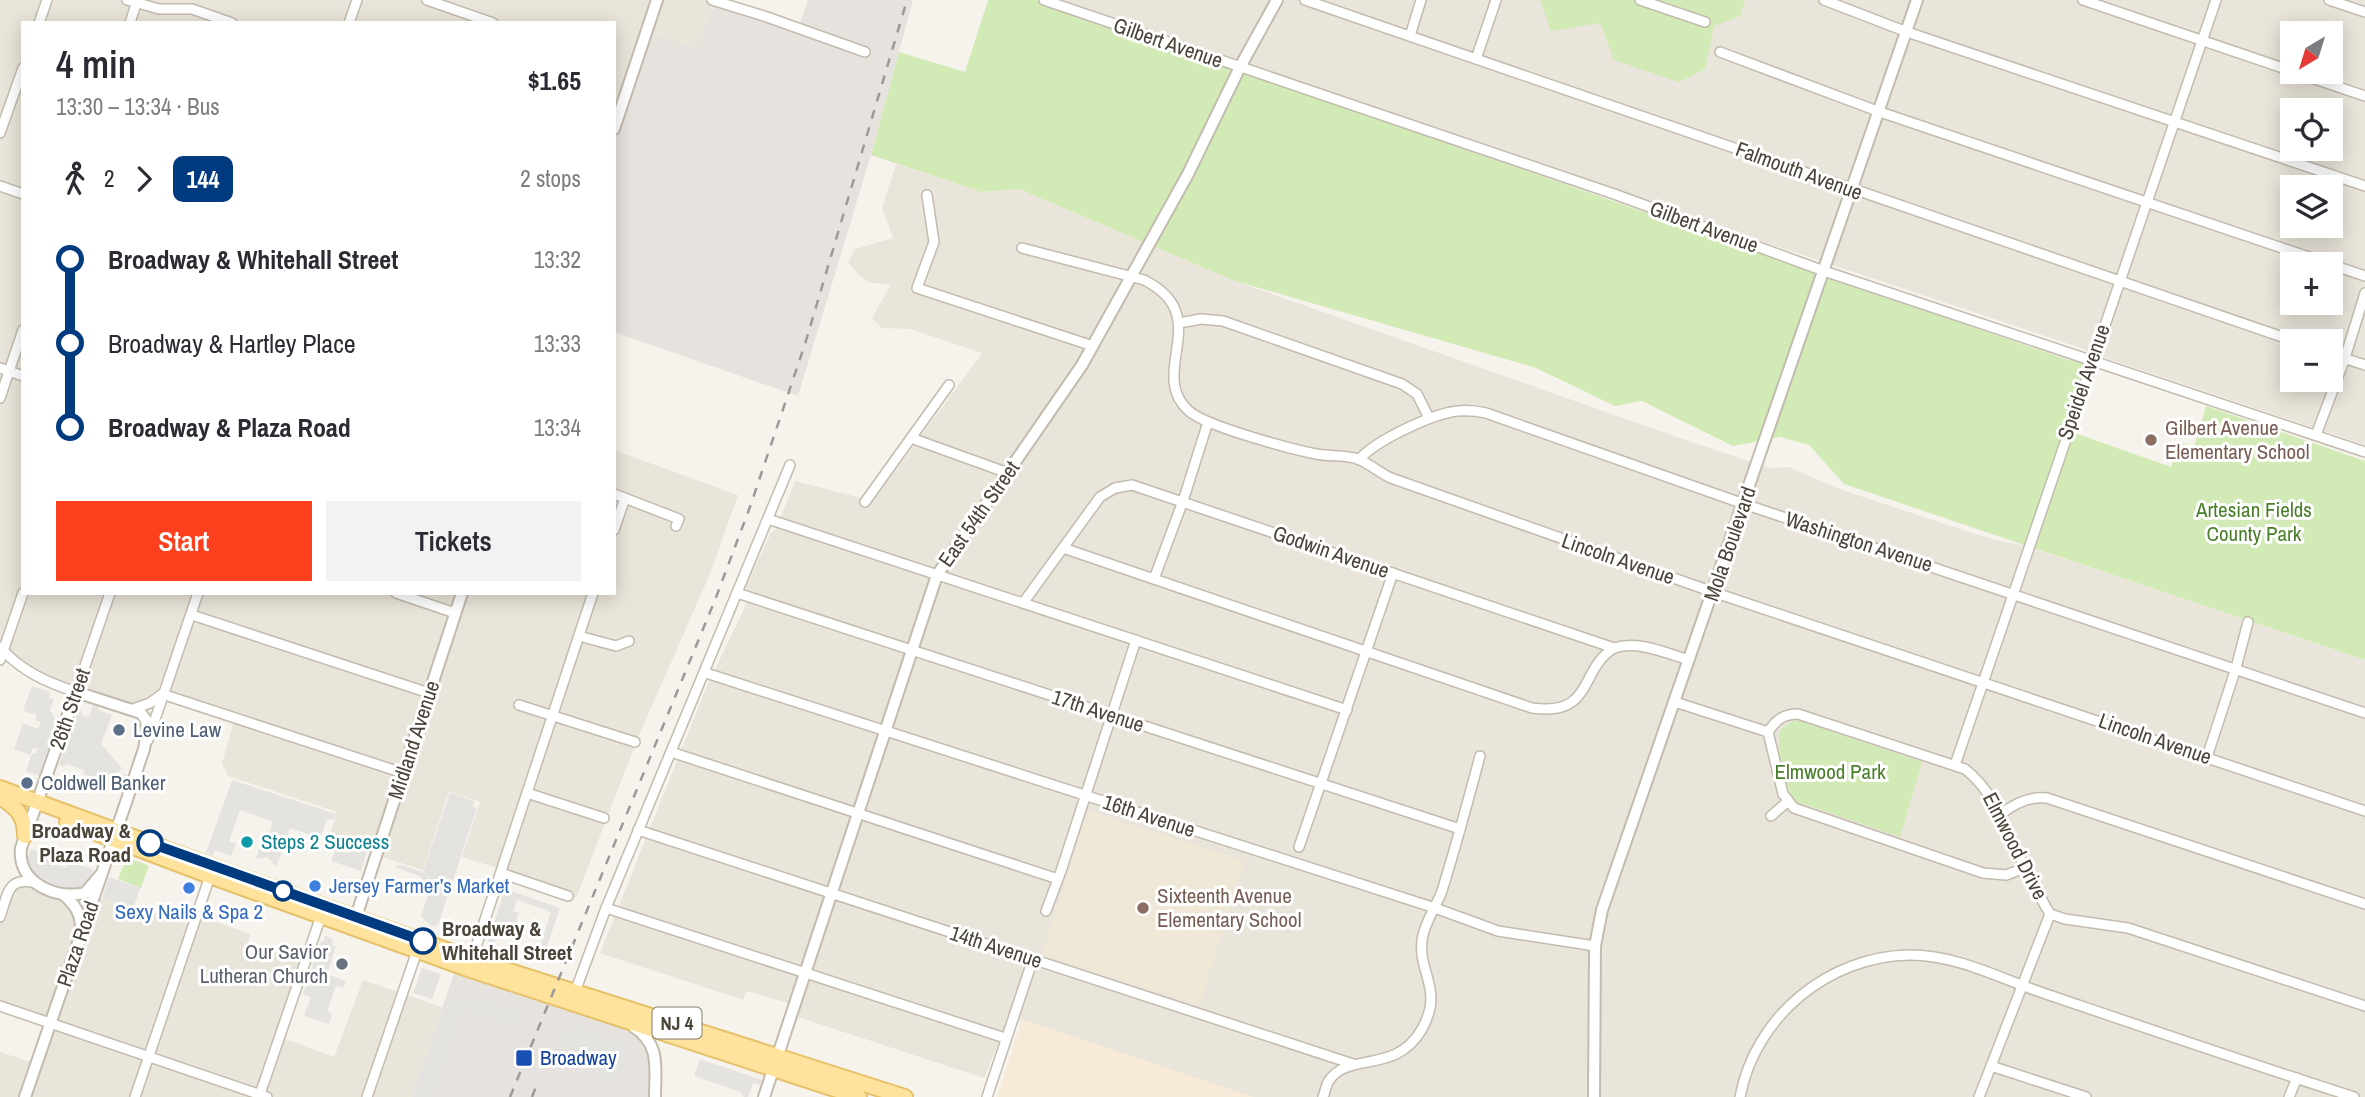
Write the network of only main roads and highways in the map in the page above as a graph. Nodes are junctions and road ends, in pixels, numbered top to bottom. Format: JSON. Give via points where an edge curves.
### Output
{"nodes":[{"id":1,"x":0,"y":788,"type":"edge"},
{"id":2,"x":0,"y":797,"type":"edge"},
{"id":3,"x":36,"y":805,"type":"junction"},
{"id":4,"x":113,"y":834,"type":"junction"},
{"id":5,"x":25,"y":836,"type":"road end"},
{"id":6,"x":354,"y":922,"type":"junction"},
{"id":7,"x":776,"y":1063,"type":"junction"},
{"id":8,"x":857,"y":1093,"type":"edge"},
{"id":9,"x":905,"y":1097,"type":"edge"}],
"edges":[{"from":1,"to":3,"type":"main road","number":"NJ 4"},
{"from":2,"to":3,"type":"main road","number":"NJ 4"},
{"from":2,"to":5,"type":"main road","via":[[22,814]]},
{"from":3,"to":4,"type":"main road","number":"NJ 4"},
{"from":4,"to":6,"type":"main road","number":"NJ 4"},
{"from":4,"to":6,"type":"main road","number":"NJ 4","via":[[210,876],[321,916]]},
{"from":6,"to":7,"type":"main road","number":"NJ 4","via":[[575,992]]},
{"from":6,"to":7,"type":"main road","number":"NJ 4","via":[[417,951],[619,1019]]},
{"from":7,"to":8,"type":"main road","number":"NJ 4"},
{"from":8,"to":9,"type":"main road","number":"NJ 4"}]}
